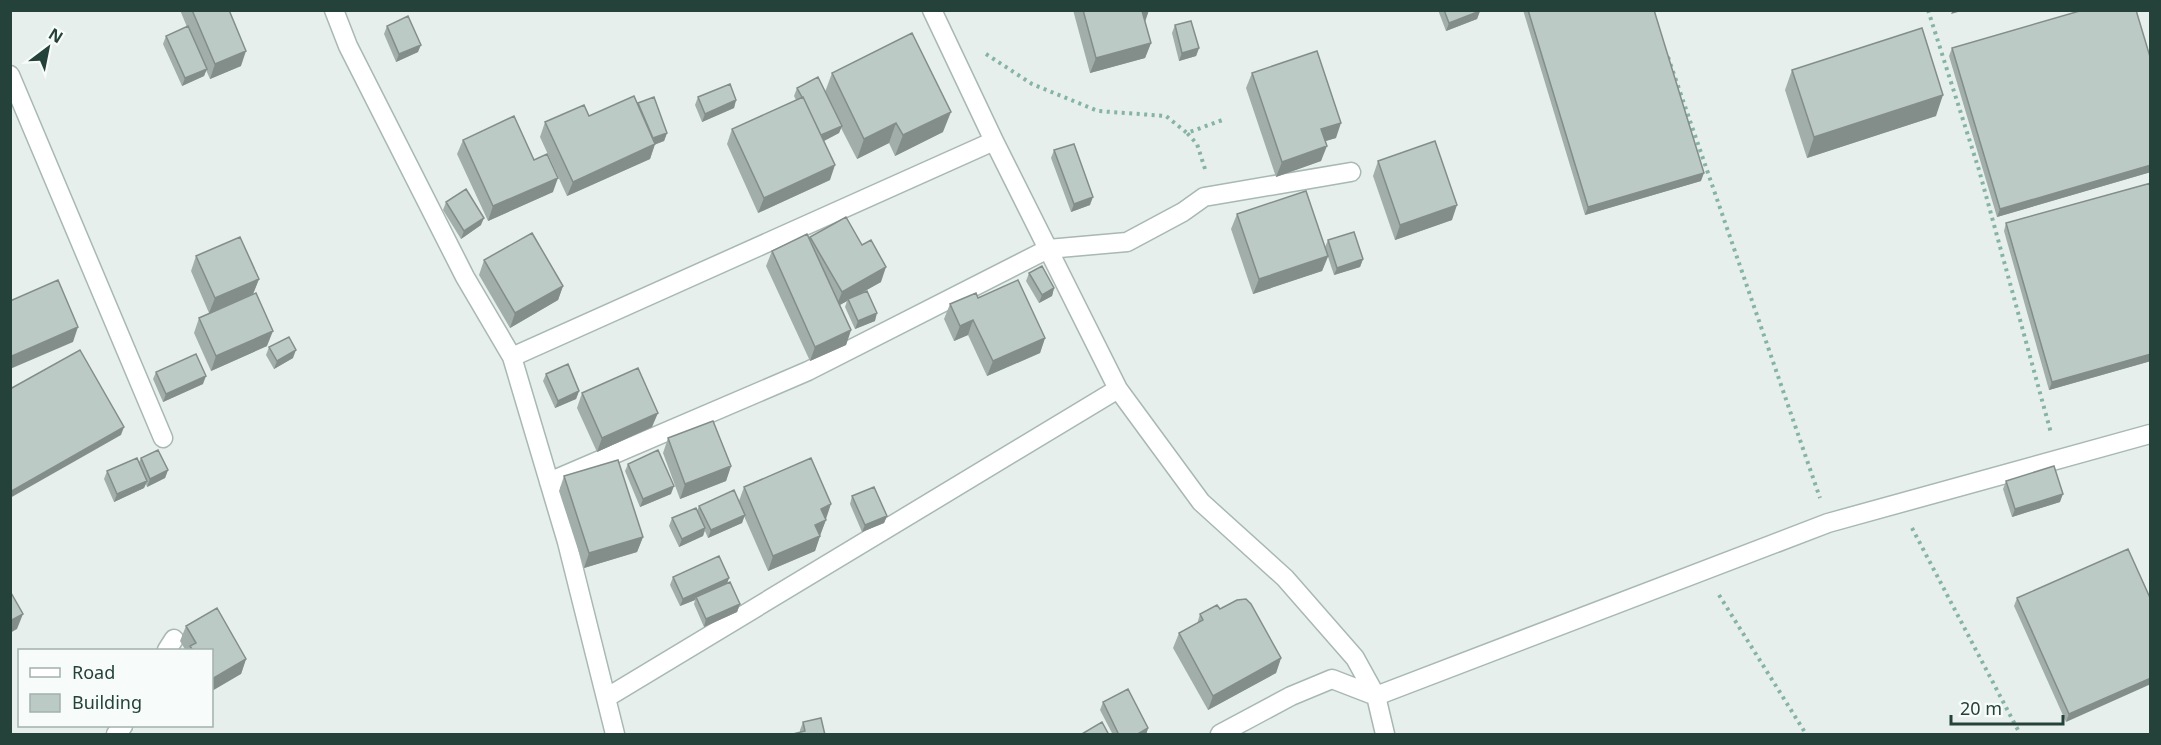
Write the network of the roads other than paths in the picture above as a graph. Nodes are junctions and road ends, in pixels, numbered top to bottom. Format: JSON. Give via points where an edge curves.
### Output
{"nodes":[{"id":1,"x":334,"y":10,"type":"edge"},
{"id":2,"x":932,"y":10,"type":"edge"},
{"id":3,"x":10,"y":75,"type":"edge"},
{"id":4,"x":994,"y":141,"type":"junction"},
{"id":5,"x":1351,"y":172,"type":"dead end"},
{"id":6,"x":1048,"y":249,"type":"junction"},
{"id":7,"x":512,"y":357,"type":"junction"},
{"id":8,"x":1118,"y":389,"type":"junction"},
{"id":9,"x":2151,"y":434,"type":"edge"},
{"id":10,"x":164,"y":438,"type":"dead end"},
{"id":11,"x":549,"y":482,"type":"junction"},
{"id":12,"x":1376,"y":696,"type":"junction"},
{"id":13,"x":606,"y":698,"type":"junction"},
{"id":14,"x":615,"y":735,"type":"edge"},
{"id":15,"x":1220,"y":735,"type":"edge"},
{"id":16,"x":1385,"y":735,"type":"edge"}],
"edges":[{"from":1,"to":7,"type":"street","via":[[348,46],[465,277]]},
{"from":2,"to":4,"type":"street"},
{"from":3,"to":10,"type":"street"},
{"from":4,"to":6,"type":"street"},
{"from":4,"to":7,"type":"street"},
{"from":5,"to":6,"type":"street","via":[[1204,196],[1127,242]]},
{"from":6,"to":8,"type":"street"},
{"from":6,"to":11,"type":"street","via":[[808,371]]},
{"from":7,"to":11,"type":"street"},
{"from":8,"to":12,"type":"street","via":[[1201,502],[1285,578],[1355,658]]},
{"from":8,"to":13,"type":"street"},
{"from":9,"to":12,"type":"street","via":[[1828,523]]},
{"from":11,"to":13,"type":"street"},
{"from":12,"to":15,"type":"street","via":[[1332,679],[1291,696]]},
{"from":12,"to":16,"type":"street"},
{"from":13,"to":14,"type":"street"}]}
